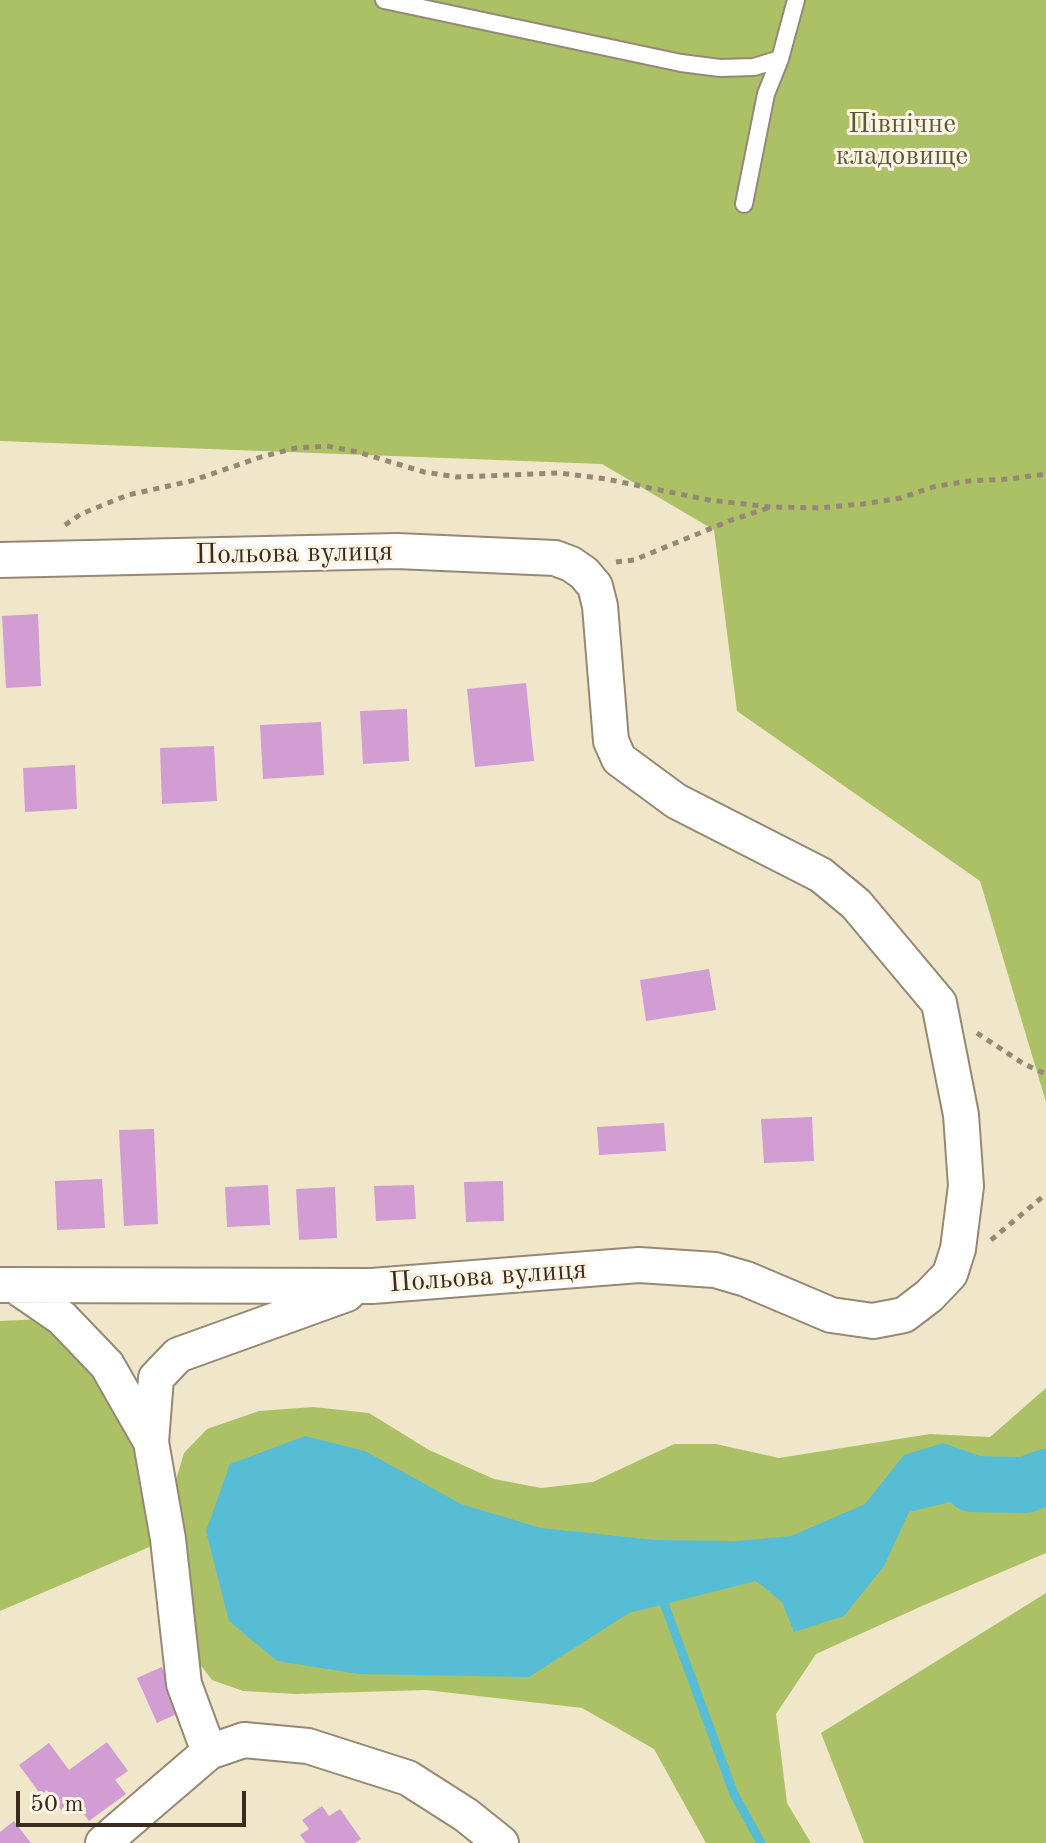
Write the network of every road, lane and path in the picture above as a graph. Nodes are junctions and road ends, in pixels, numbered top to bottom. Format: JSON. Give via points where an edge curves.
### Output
{"nodes":[{"id":1,"x":384,"y":0,"type":"edge"},
{"id":2,"x":796,"y":0,"type":"edge"},
{"id":3,"x":780,"y":59,"type":"junction"},
{"id":4,"x":744,"y":204,"type":"dead end"},
{"id":5,"x":1046,"y":474,"type":"edge"},
{"id":6,"x":771,"y":507,"type":"junction"},
{"id":7,"x":59,"y":528,"type":"dead end"},
{"id":8,"x":0,"y":560,"type":"edge"},
{"id":9,"x":578,"y":568,"type":"junction"},
{"id":10,"x":939,"y":1003,"type":"junction"},
{"id":11,"x":1046,"y":1074,"type":"edge"},
{"id":12,"x":1046,"y":1194,"type":"edge"},
{"id":13,"x":950,"y":1274,"type":"junction"},
{"id":14,"x":7,"y":1285,"type":"edge"},
{"id":15,"x":372,"y":1286,"type":"junction"},
{"id":16,"x":151,"y":1442,"type":"junction"},
{"id":17,"x":209,"y":1752,"type":"junction"},
{"id":18,"x":103,"y":1843,"type":"edge"},
{"id":19,"x":501,"y":1843,"type":"edge"}],
"edges":[{"from":1,"to":3,"type":"lane","via":[[681,63],[754,67]]},
{"from":2,"to":3,"type":"lane"},
{"from":3,"to":4,"type":"lane","via":[[766,94]]},
{"from":5,"to":6,"type":"path","via":[[968,481],[863,504]]},
{"from":6,"to":7,"type":"path","via":[[559,473],[457,477],[327,446],[296,448],[128,495]]},
{"from":6,"to":9,"type":"path","via":[[634,560]]},
{"from":8,"to":9,"type":"street","name":"Польова вулиця","via":[[397,551],[555,558]]},
{"from":9,"to":10,"type":"street","via":[[595,586],[600,606],[611,741],[619,759],[676,801],[821,875],[856,904]]},
{"from":10,"to":11,"type":"path","via":[[986,1041]]},
{"from":10,"to":13,"type":"street","via":[[961,1115],[966,1186]]},
{"from":12,"to":13,"type":"path"},
{"from":13,"to":15,"type":"street","name":"Польова вулиця","via":[[904,1315],[873,1321],[831,1315],[715,1270],[639,1265]]},
{"from":14,"to":15,"type":"street","name":"Польова вулиця"},
{"from":14,"to":16,"type":"street","via":[[62,1318],[107,1365]]},
{"from":15,"to":16,"type":"street","via":[[178,1355],[156,1378]]},
{"from":16,"to":17,"type":"street","via":[[184,1684]]},
{"from":17,"to":18,"type":"street"},
{"from":17,"to":19,"type":"street","via":[[244,1740],[308,1746],[408,1778]]}]}
